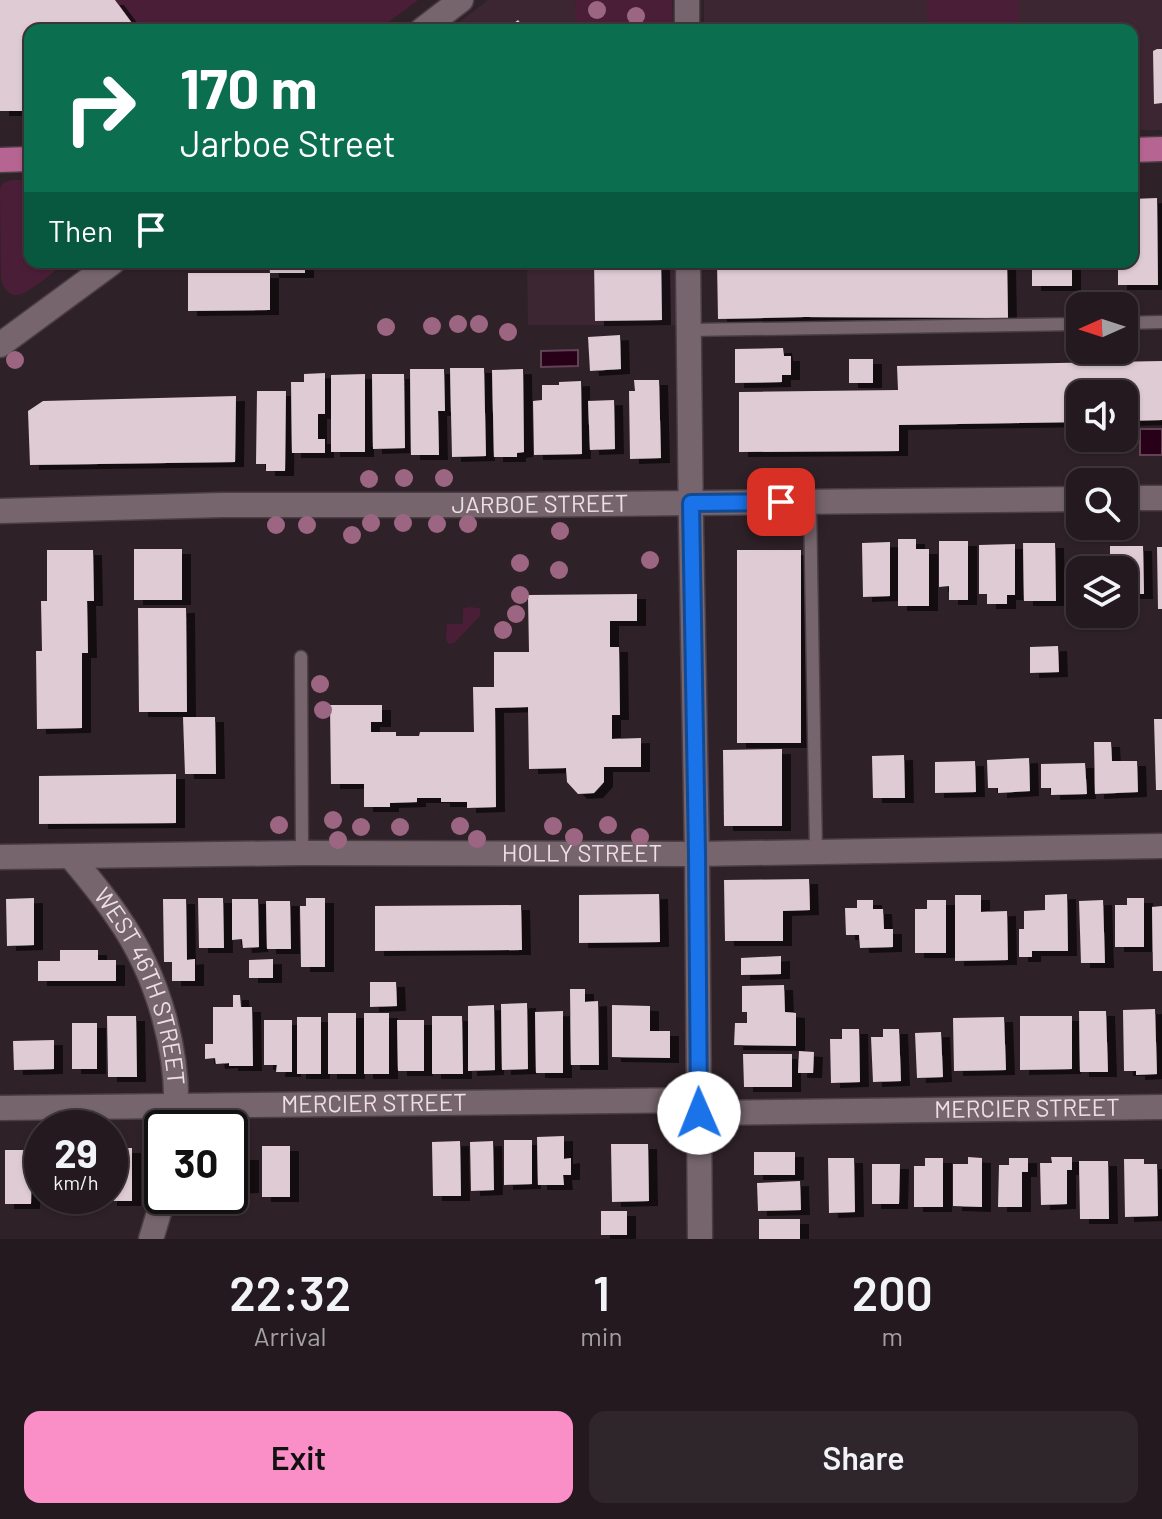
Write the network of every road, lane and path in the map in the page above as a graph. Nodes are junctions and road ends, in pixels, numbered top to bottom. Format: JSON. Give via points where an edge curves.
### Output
{"nodes":[{"id":1,"x":461,"y":0,"type":"edge"},
{"id":2,"x":687,"y":0,"type":"edge"},
{"id":3,"x":430,"y":24,"type":"edge"},
{"id":4,"x":687,"y":24,"type":"edge"},
{"id":5,"x":1162,"y":149,"type":"edge"},
{"id":6,"x":1138,"y":150,"type":"edge"},
{"id":7,"x":24,"y":159,"type":"edge"},
{"id":8,"x":0,"y":160,"type":"edge"},
{"id":9,"x":105,"y":268,"type":"edge"},
{"id":10,"x":688,"y":268,"type":"edge"},
{"id":11,"x":1162,"y":322,"type":"edge"},
{"id":12,"x":1138,"y":323,"type":"edge"},
{"id":13,"x":1066,"y":324,"type":"edge"},
{"id":14,"x":689,"y":330,"type":"junction"},
{"id":15,"x":0,"y":345,"type":"edge"},
{"id":16,"x":1138,"y":498,"type":"edge"},
{"id":17,"x":1162,"y":498,"type":"edge"},
{"id":18,"x":1066,"y":499,"type":"edge"},
{"id":19,"x":810,"y":502,"type":"junction"},
{"id":20,"x":691,"y":503,"type":"junction"},
{"id":21,"x":0,"y":511,"type":"edge"},
{"id":22,"x":301,"y":657,"type":"dead end"},
{"id":23,"x":1162,"y":846,"type":"edge"},
{"id":24,"x":816,"y":852,"type":"junction"},
{"id":25,"x":302,"y":853,"type":"junction"},
{"id":26,"x":697,"y":854,"type":"junction"},
{"id":27,"x":0,"y":857,"type":"edge"},
{"id":28,"x":71,"y":857,"type":"junction"},
{"id":29,"x":699,"y":1106,"type":"junction"},
{"id":30,"x":1162,"y":1107,"type":"edge"},
{"id":31,"x":0,"y":1108,"type":"edge"},
{"id":32,"x":175,"y":1110,"type":"edge"},
{"id":33,"x":144,"y":1115,"type":"edge"},
{"id":34,"x":248,"y":1115,"type":"edge"},
{"id":35,"x":159,"y":1214,"type":"edge"},
{"id":36,"x":151,"y":1239,"type":"edge"},
{"id":37,"x":700,"y":1239,"type":"edge"}],
"edges":[{"from":1,"to":3,"type":"street"},
{"from":2,"to":4,"type":"street"},
{"from":5,"to":6,"type":"main road"},
{"from":7,"to":8,"type":"main road"},
{"from":9,"to":15,"type":"street"},
{"from":10,"to":14,"type":"street"},
{"from":11,"to":12,"type":"lane"},
{"from":13,"to":14,"type":"lane"},
{"from":14,"to":20,"type":"street"},
{"from":16,"to":17,"type":"street"},
{"from":18,"to":19,"type":"street","name":"JARBOE STREET"},
{"from":19,"to":20,"type":"street","name":"JARBOE STREET"},
{"from":19,"to":24,"type":"lane"},
{"from":20,"to":21,"type":"street","name":"JARBOE STREET"},
{"from":20,"to":26,"type":"street"},
{"from":22,"to":25,"type":"lane"},
{"from":23,"to":24,"type":"street","name":"HOLLY STREET"},
{"from":24,"to":26,"type":"street","name":"HOLLY STREET"},
{"from":25,"to":26,"type":"street","name":"HOLLY STREET"},
{"from":25,"to":28,"type":"street","name":"HOLLY STREET"},
{"from":26,"to":29,"type":"street"},
{"from":27,"to":28,"type":"street","name":"HOLLY STREET"},
{"from":28,"to":32,"type":"street","name":"WEST 46TH STREET","via":[[119,918],[150,975],[170,1037]]},
{"from":29,"to":30,"type":"street","name":"MERCIER STREET"},
{"from":29,"to":34,"type":"street","name":"MERCIER STREET"},
{"from":29,"to":37,"type":"street"},
{"from":31,"to":33,"type":"street","name":"MERCIER STREET"},
{"from":35,"to":36,"type":"street"}]}
